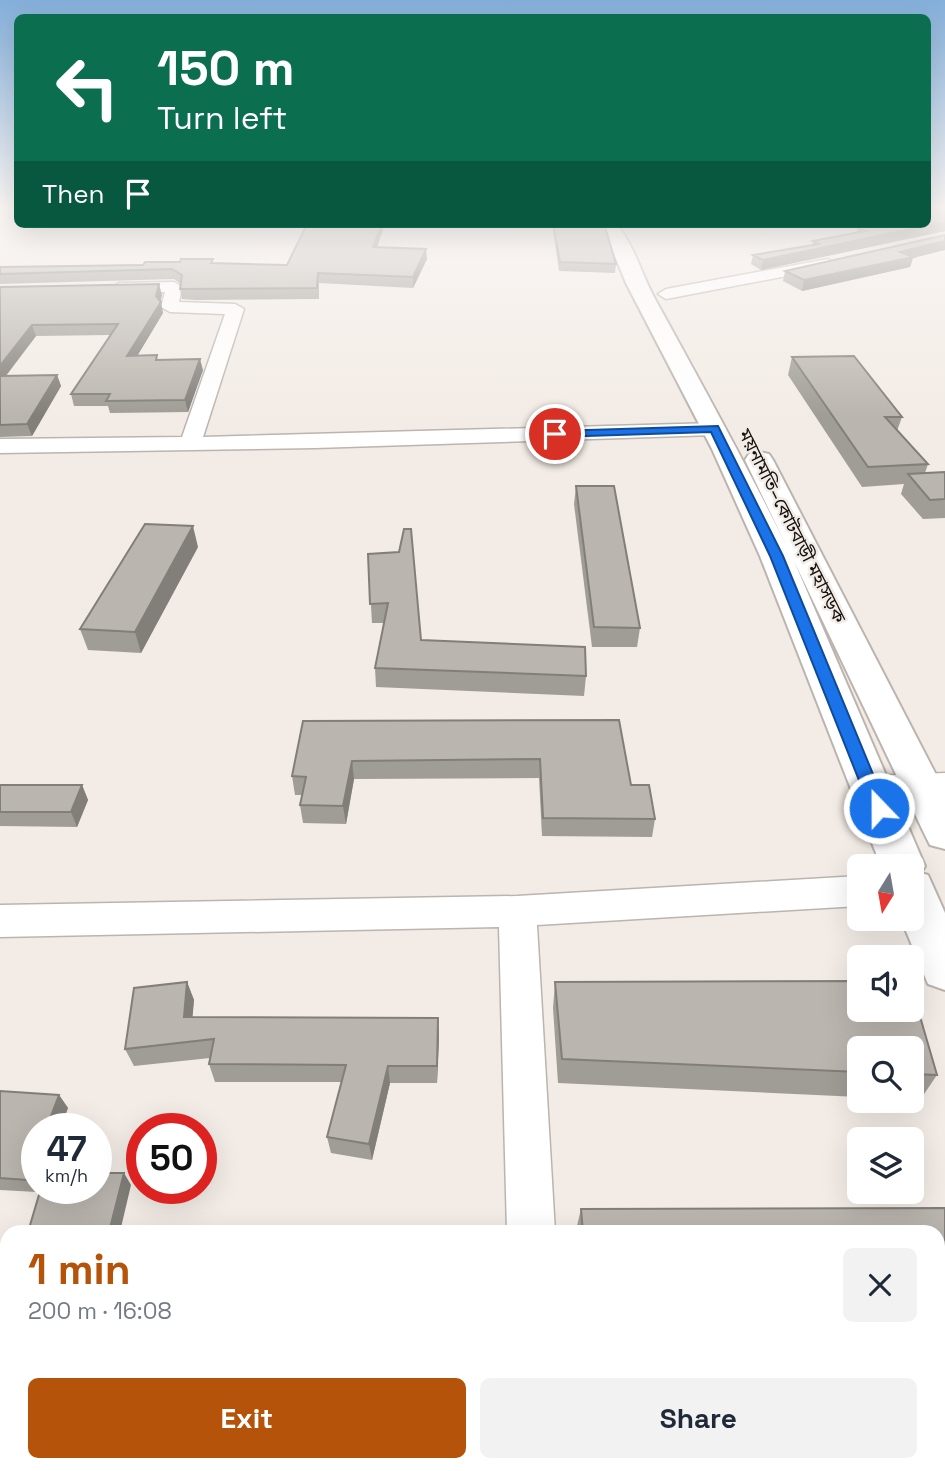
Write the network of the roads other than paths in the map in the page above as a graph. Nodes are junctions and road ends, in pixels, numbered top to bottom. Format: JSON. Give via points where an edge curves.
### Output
{"nodes":[{"id":1,"x":634,"y":279,"type":"edge"},
{"id":2,"x":659,"y":279,"type":"edge"},
{"id":3,"x":748,"y":279,"type":"edge"},
{"id":4,"x":95,"y":288,"type":"edge"},
{"id":5,"x":666,"y":294,"type":"junction"},
{"id":6,"x":715,"y":429,"type":"junction"},
{"id":7,"x":190,"y":444,"type":"junction"},
{"id":8,"x":0,"y":446,"type":"edge"},
{"id":9,"x":934,"y":786,"type":"edge"},
{"id":10,"x":871,"y":788,"type":"junction"},
{"id":11,"x":945,"y":833,"type":"edge"},
{"id":12,"x":898,"y":854,"type":"edge"},
{"id":13,"x":847,"y":892,"type":"edge"},
{"id":14,"x":517,"y":911,"type":"junction"},
{"id":15,"x":924,"y":917,"type":"edge"},
{"id":16,"x":0,"y":921,"type":"edge"},
{"id":17,"x":945,"y":969,"type":"edge"},
{"id":18,"x":531,"y":1225,"type":"edge"}],
"edges":[{"from":1,"to":6,"type":"main road","name":"ময়নামতি–কোটবাড়ী মহাসড়ক"},
{"from":2,"to":5,"type":"main road","name":"ময়নামতি–কোটবাড়ী মহাসড়ক"},
{"from":3,"to":5,"type":"street"},
{"from":4,"to":7,"type":"street","via":[[174,287],[170,307],[235,309]]},
{"from":5,"to":9,"type":"main road","name":"ময়নামতি–কোটবাড়ী মহাসড়ক","via":[[743,427]]},
{"from":6,"to":7,"type":"street"},
{"from":6,"to":10,"type":"main road","name":"ময়নামতি–কোটবাড়ী মহাসড়ক","via":[[776,556]]},
{"from":7,"to":8,"type":"street"},
{"from":9,"to":10,"type":"street"},
{"from":9,"to":11,"type":"main road","name":"ময়নামতি–কোটবাড়ী মহাসড়ক"},
{"from":10,"to":12,"type":"main road","name":"ময়নামতি–কোটবাড়ী মহাসড়ক"},
{"from":13,"to":14,"type":"street"},
{"from":14,"to":16,"type":"street"},
{"from":14,"to":18,"type":"street"},
{"from":15,"to":17,"type":"main road"}]}
